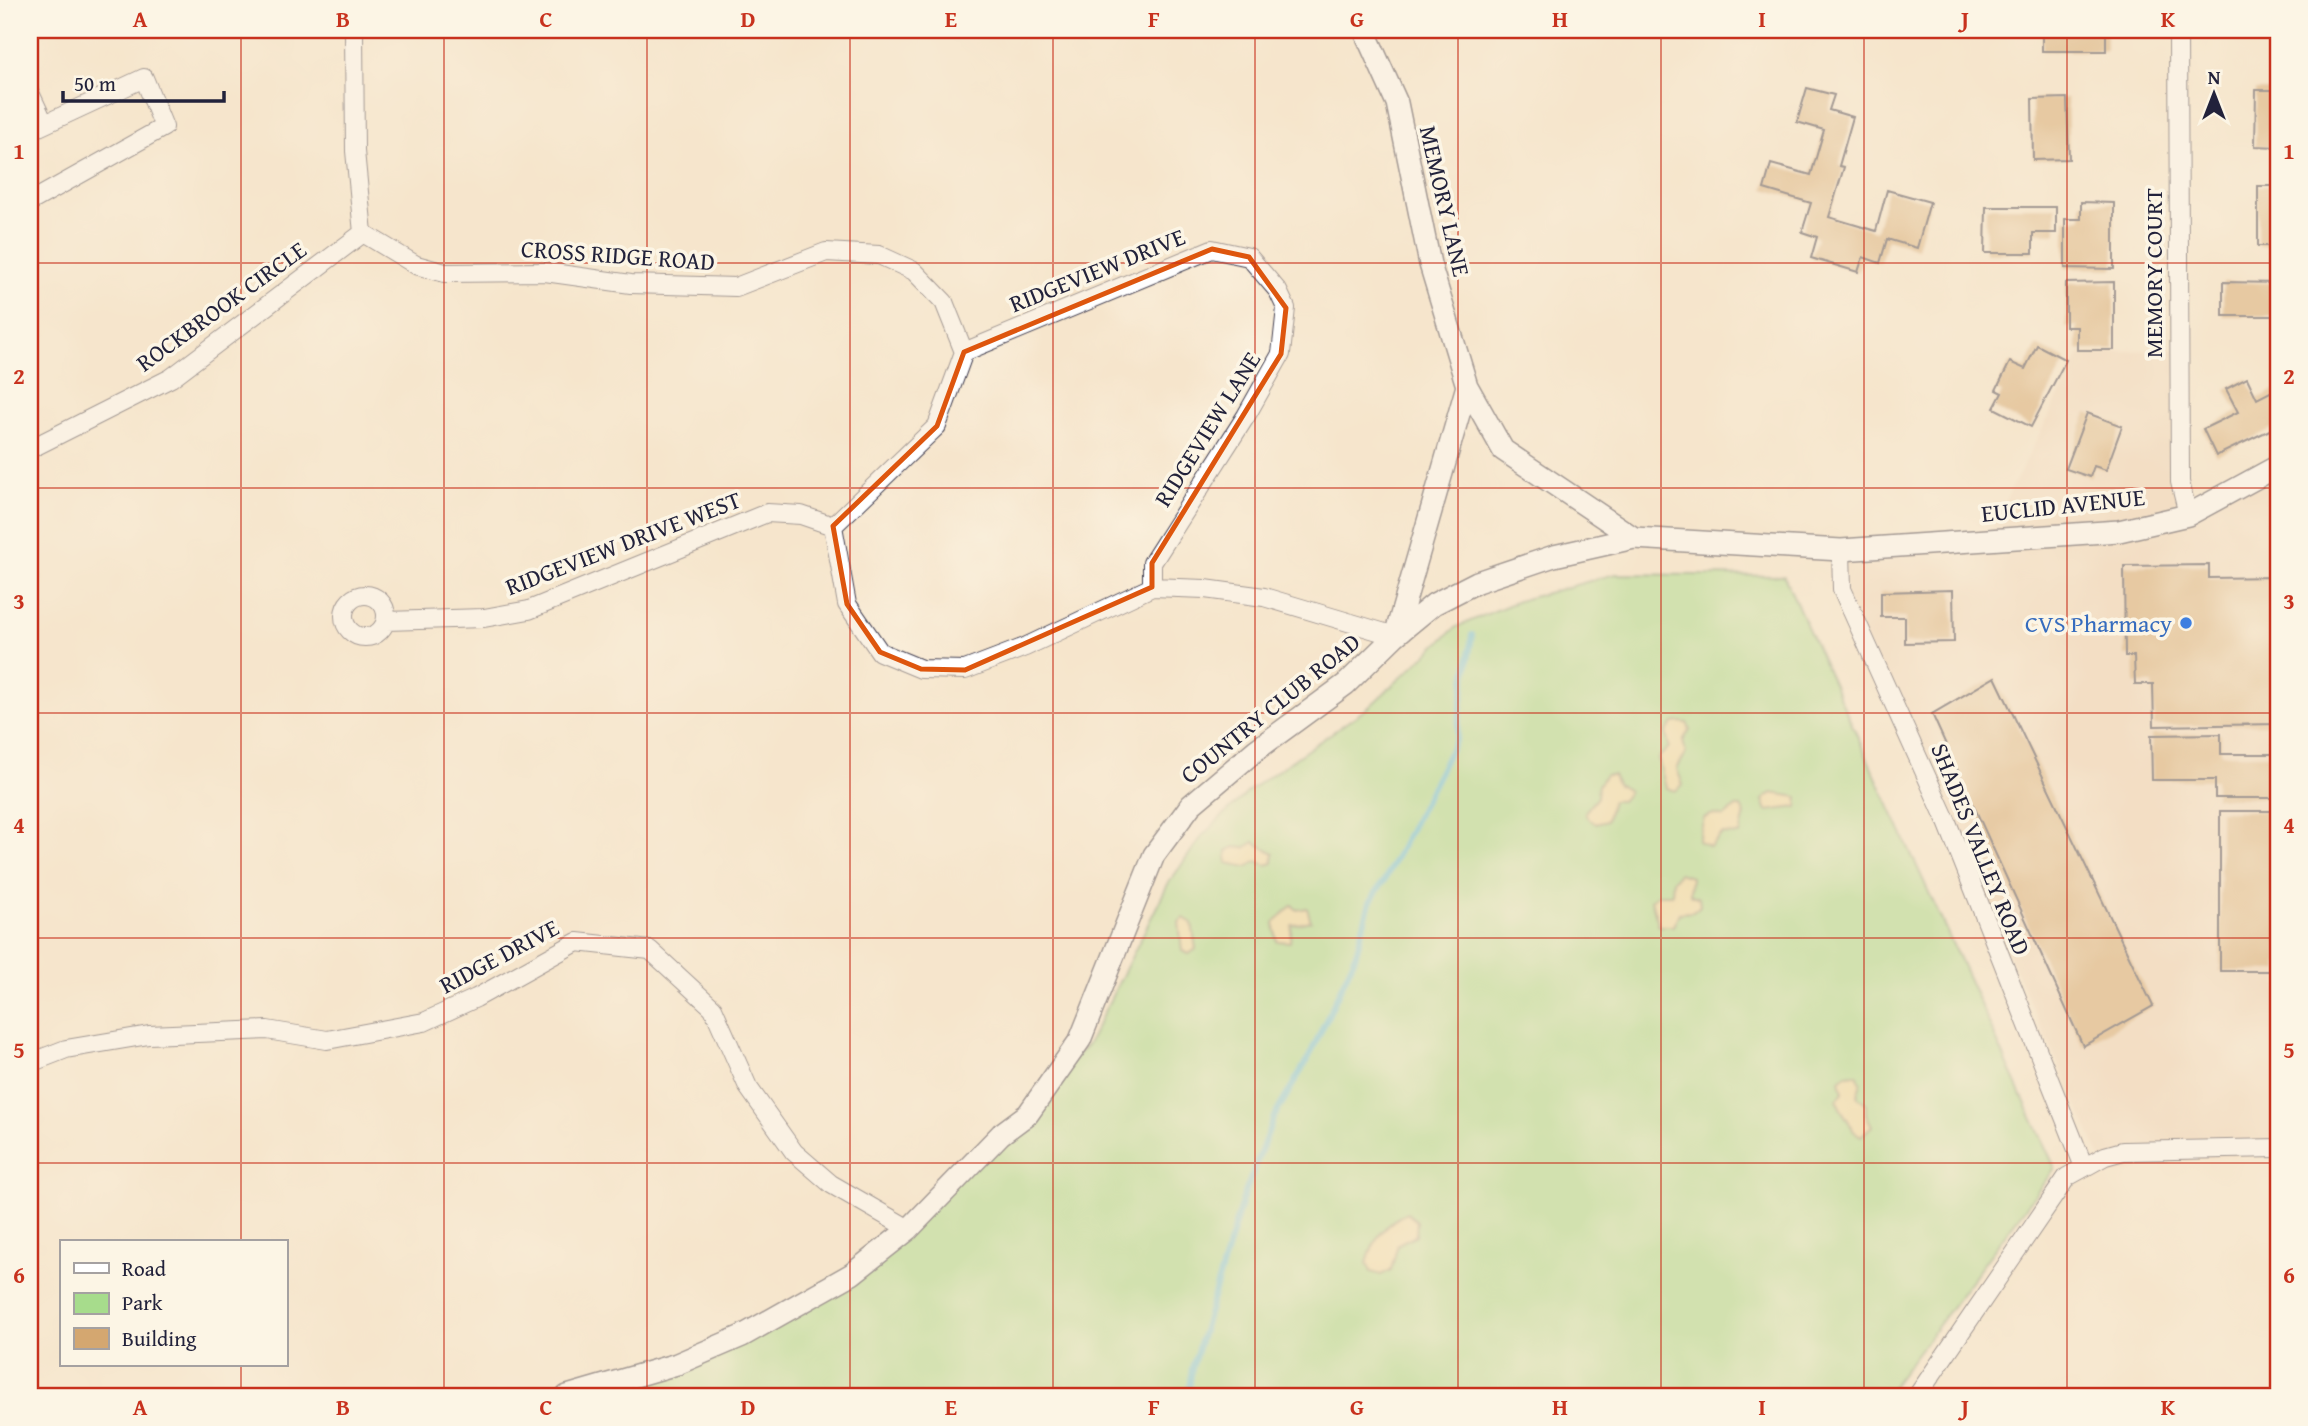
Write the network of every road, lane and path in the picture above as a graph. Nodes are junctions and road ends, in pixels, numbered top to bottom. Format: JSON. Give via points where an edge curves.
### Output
{"nodes":[{"id":1,"x":354,"y":30,"type":"edge"},
{"id":2,"x":1364,"y":30,"type":"edge"},
{"id":3,"x":2178,"y":30,"type":"edge"},
{"id":4,"x":30,"y":93,"type":"edge"},
{"id":5,"x":37,"y":127,"type":"edge"},
{"id":6,"x":30,"y":202,"type":"edge"},
{"id":7,"x":363,"y":233,"type":"junction"},
{"id":8,"x":1278,"y":291,"type":"joint"},
{"id":9,"x":964,"y":352,"type":"junction"},
{"id":10,"x":1467,"y":386,"type":"junction"},
{"id":11,"x":30,"y":449,"type":"edge"},
{"id":12,"x":2278,"y":466,"type":"edge"},
{"id":13,"x":2188,"y":515,"type":"junction"},
{"id":14,"x":833,"y":526,"type":"junction"},
{"id":15,"x":1634,"y":538,"type":"junction"},
{"id":16,"x":1841,"y":550,"type":"junction"},
{"id":17,"x":1152,"y":587,"type":"junction"},
{"id":18,"x":386,"y":621,"type":"dead end"},
{"id":19,"x":1395,"y":636,"type":"junction"},
{"id":20,"x":30,"y":1063,"type":"edge"},
{"id":21,"x":2278,"y":1148,"type":"edge"},
{"id":22,"x":2084,"y":1167,"type":"junction"},
{"id":23,"x":909,"y":1229,"type":"junction"},
{"id":24,"x":566,"y":1396,"type":"edge"},
{"id":25,"x":1917,"y":1396,"type":"edge"}],
"edges":[{"from":1,"to":7,"type":"street","via":[[355,151]]},
{"from":2,"to":10,"type":"street","name":"MEMORY LANE","via":[[1397,103],[1430,264]]},
{"from":3,"to":13,"type":"street","name":"MEMORY COURT","via":[[2180,482]]},
{"from":4,"to":5,"type":"street"},
{"from":5,"to":6,"type":"street","via":[[144,78],[164,127]]},
{"from":7,"to":9,"type":"street","name":"CROSS RIDGE ROAD","via":[[415,265],[445,273],[545,272],[631,285],[736,287],[826,252],[879,255],[914,271],[944,302]]},
{"from":7,"to":11,"type":"street","name":"ROCKBROOK CIRCLE","via":[[171,378]]},
{"from":8,"to":9,"type":"street","name":"RIDGEVIEW DRIVE","via":[[1249,257],[1212,249]]},
{"from":8,"to":17,"type":"street","name":"RIDGEVIEW LANE","via":[[1286,309],[1282,354],[1152,563]]},
{"from":9,"to":14,"type":"street","via":[[937,426]]},
{"from":10,"to":15,"type":"street","via":[[1503,450]]},
{"from":10,"to":19,"type":"street","name":"COUNTRY CLUB ROAD"},
{"from":12,"to":13,"type":"street","name":"EUCLID AVENUE"},
{"from":13,"to":16,"type":"street","name":"EUCLID AVENUE","via":[[2119,531]]},
{"from":14,"to":17,"type":"street","via":[[847,604],[880,652],[921,669],[965,670],[1026,647]]},
{"from":14,"to":18,"type":"street","name":"RIDGEVIEW DRIVE WEST","via":[[802,515],[767,513],[529,610],[484,618]]},
{"from":15,"to":16,"type":"street","name":"COUNTRY CLUB ROAD"},
{"from":15,"to":19,"type":"street","name":"COUNTRY CLUB ROAD","via":[[1554,556],[1477,582],[1434,604]]},
{"from":16,"to":22,"type":"street","name":"SHADES VALLEY ROAD","via":[[1842,589],[1947,822]]},
{"from":17,"to":19,"type":"street","via":[[1264,597]]},
{"from":19,"to":23,"type":"street","name":"COUNTRY CLUB ROAD","via":[[1346,684],[1191,805],[1154,855],[1080,1040],[1028,1114],[1001,1134]]},
{"from":20,"to":23,"type":"street","name":"RIDGE DRIVE","via":[[66,1049],[149,1035],[267,1030],[327,1040],[424,1022],[577,942],[650,950],[713,1008],[748,1087],[794,1152],[831,1184]]},
{"from":21,"to":22,"type":"street","via":[[2123,1151]]},
{"from":22,"to":25,"type":"street","via":[[2067,1177]]},
{"from":23,"to":24,"type":"street","name":"COUNTRY CLUB ROAD","via":[[852,1274],[742,1336],[677,1364]]}]}
